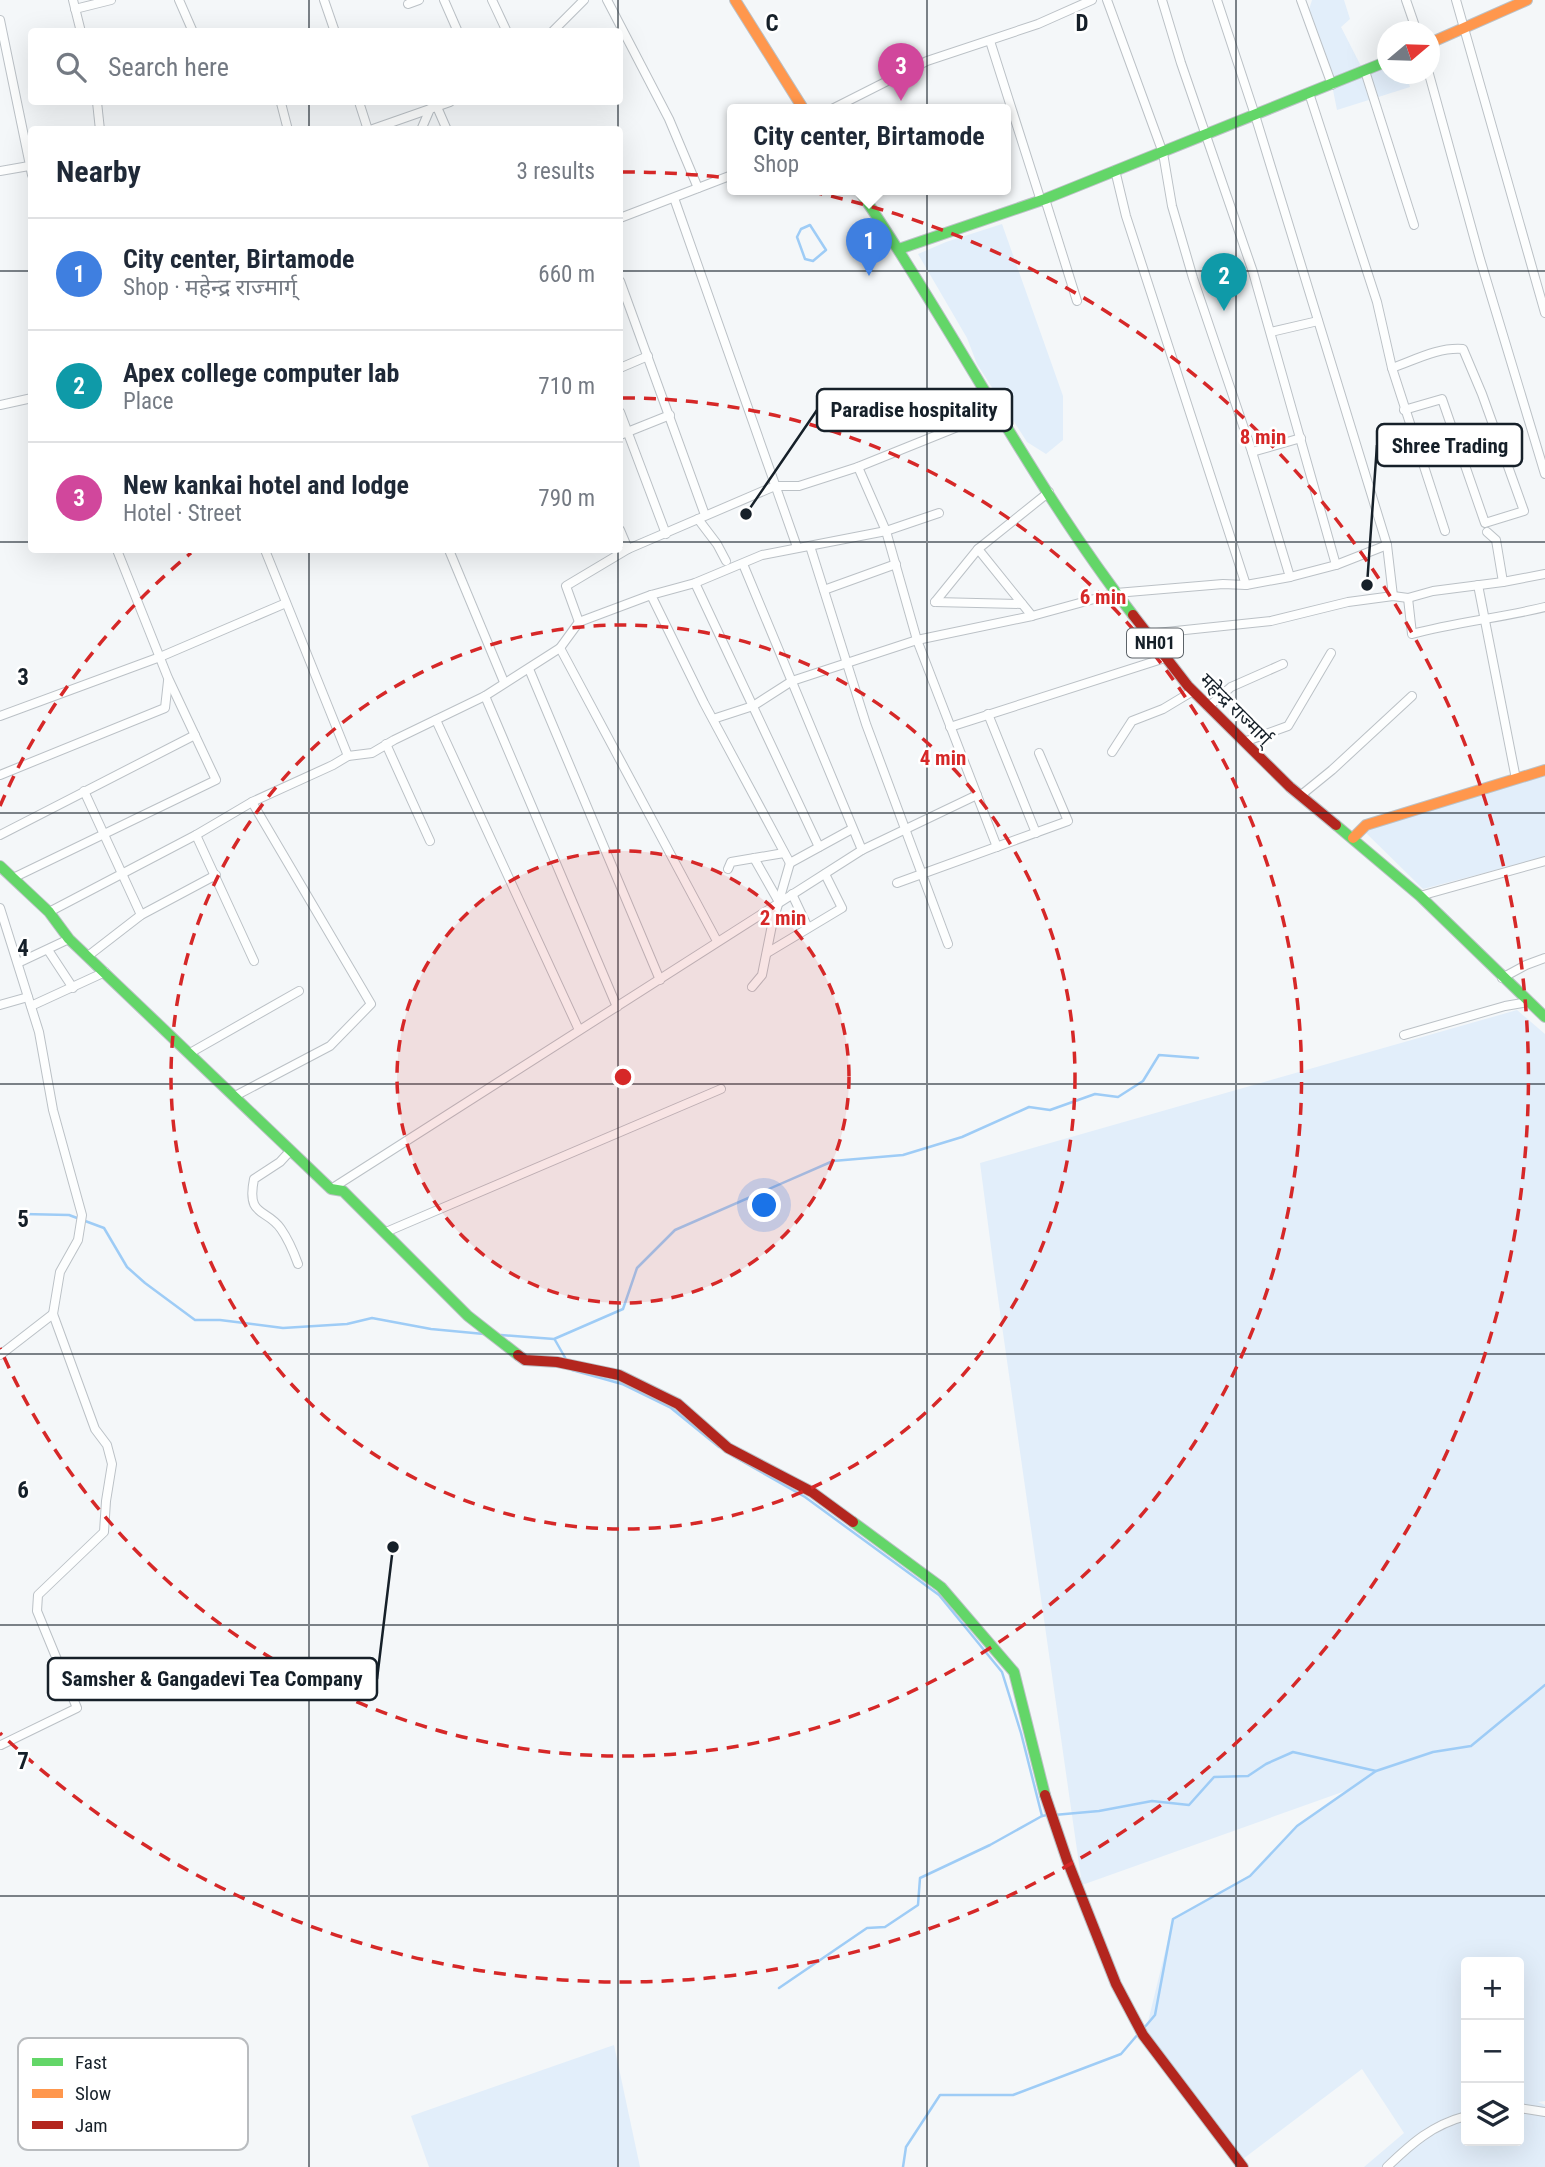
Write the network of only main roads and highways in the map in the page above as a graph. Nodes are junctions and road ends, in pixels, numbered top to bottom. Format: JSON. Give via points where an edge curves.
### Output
{"nodes":[{"id":1,"x":735,"y":0,"type":"edge"},
{"id":2,"x":1527,"y":0,"type":"edge"},
{"id":3,"x":1440,"y":38,"type":"edge"},
{"id":4,"x":1377,"y":66,"type":"edge"},
{"id":5,"x":800,"y":104,"type":"edge"},
{"id":6,"x":862,"y":195,"type":"edge"},
{"id":7,"x":899,"y":249,"type":"junction"},
{"id":8,"x":1545,"y":771,"type":"edge"},
{"id":9,"x":1353,"y":838,"type":"junction"},
{"id":10,"x":0,"y":866,"type":"edge"},
{"id":11,"x":1545,"y":1017,"type":"edge"},
{"id":12,"x":1243,"y":2167,"type":"edge"}],
"edges":[{"from":1,"to":5,"type":"main road"},
{"from":2,"to":3,"type":"main road"},
{"from":4,"to":7,"type":"main road","via":[[1043,200]]},
{"from":6,"to":7,"type":"main road","name":"महेन्द्र राज्मार्ग्","number":"NH01"},
{"from":7,"to":9,"type":"main road","name":"महेन्द्र राज्मार्ग्","number":"NH01","via":[[1049,492],[1115,593],[1165,658],[1208,707],[1300,796]]},
{"from":8,"to":9,"type":"main road","via":[[1366,825]]},
{"from":9,"to":11,"type":"main road","name":"महेन्द्र राज्मार्ग्","number":"NH01"},
{"from":10,"to":12,"type":"main road","via":[[50,912],[69,939],[331,1189],[344,1191],[468,1316],[525,1360],[619,1376],[678,1404],[728,1448],[812,1492],[941,1587],[1014,1672],[1040,1781],[1116,1984],[1143,2035]]}]}
